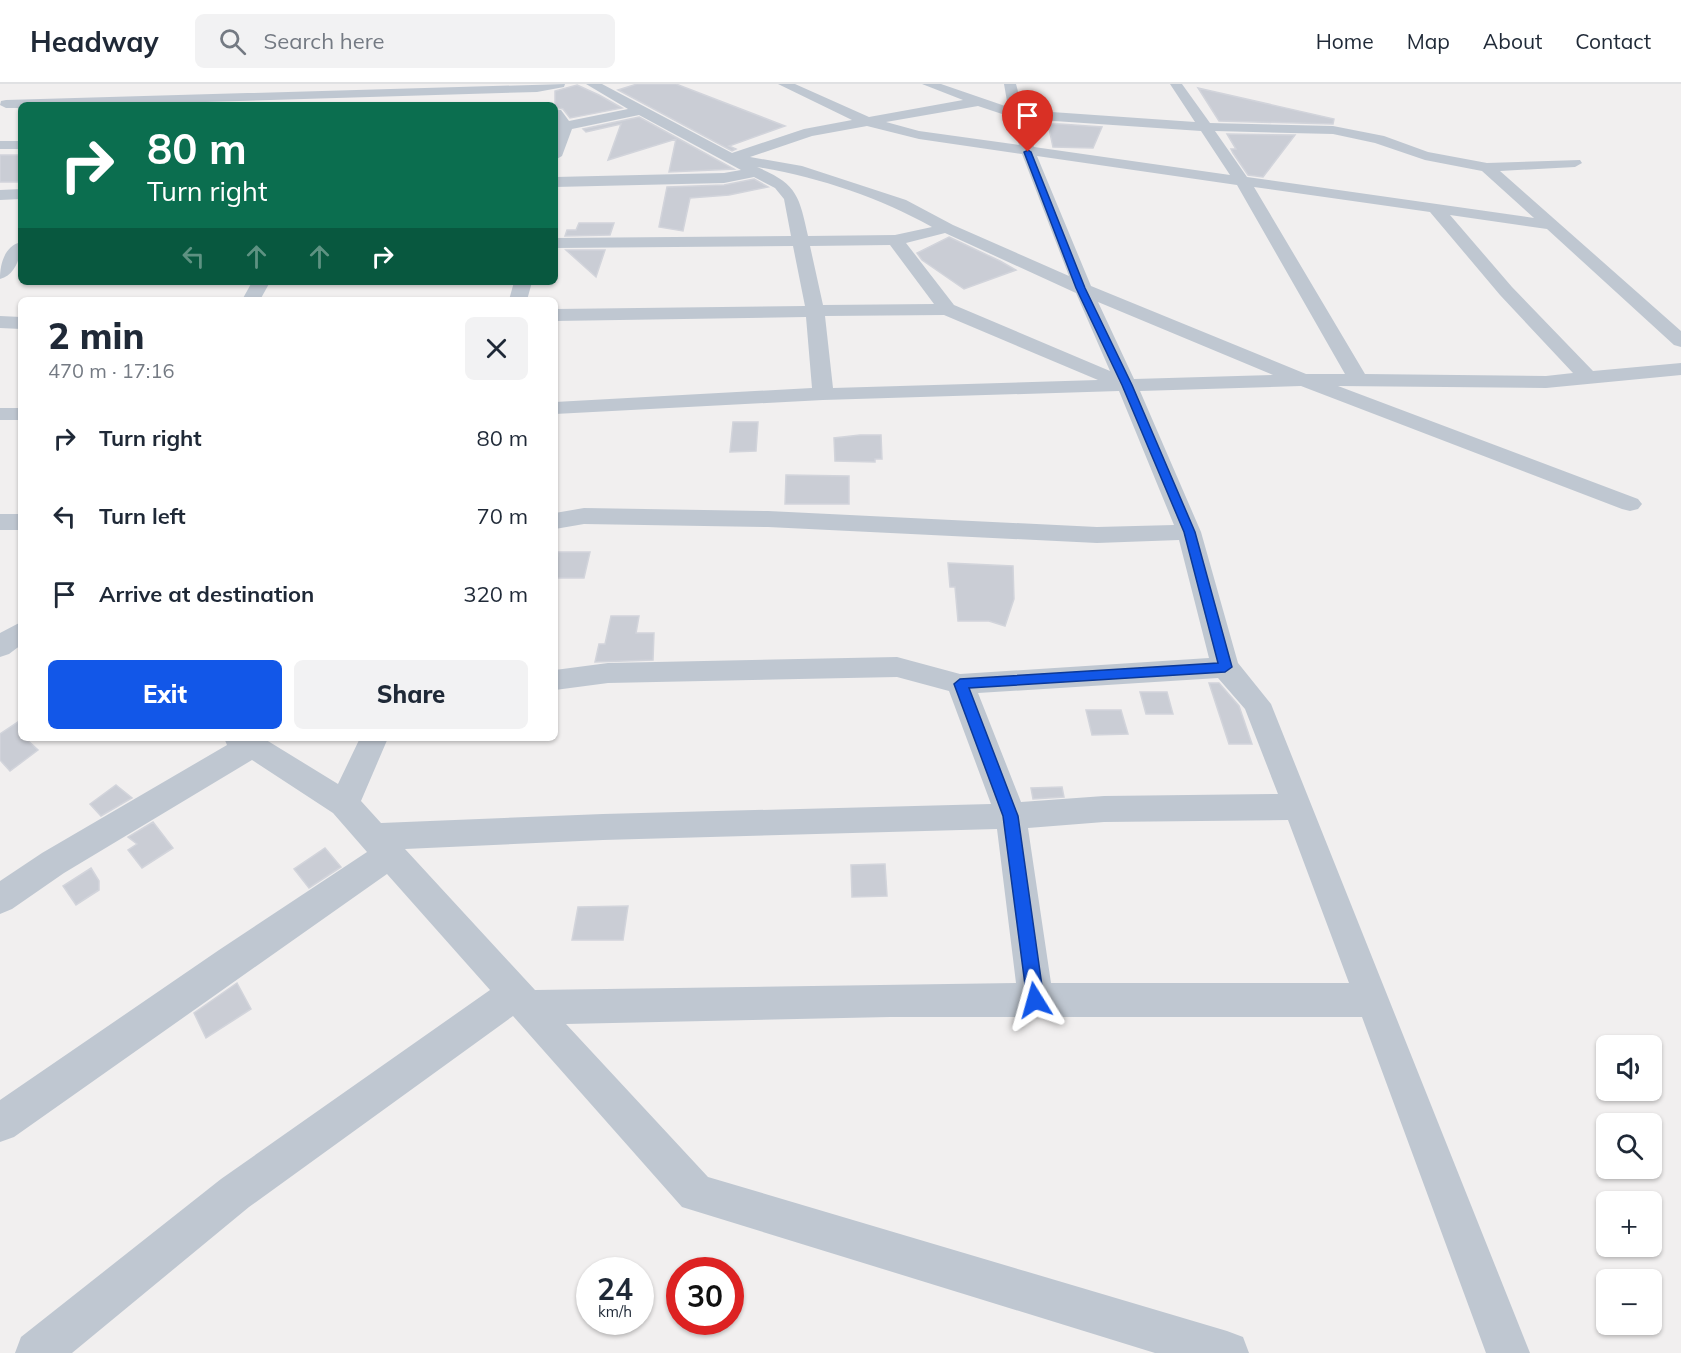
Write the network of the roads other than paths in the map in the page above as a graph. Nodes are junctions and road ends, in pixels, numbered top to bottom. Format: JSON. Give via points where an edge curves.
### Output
{"nodes":[{"id":1,"x":230,"y":84,"type":"edge"},
{"id":2,"x":559,"y":84,"type":"edge"},
{"id":3,"x":592,"y":84,"type":"edge"},
{"id":4,"x":784,"y":84,"type":"edge"},
{"id":5,"x":928,"y":84,"type":"edge"},
{"id":6,"x":1010,"y":84,"type":"edge"},
{"id":7,"x":1176,"y":84,"type":"edge"},
{"id":8,"x":45,"y":88,"type":"dead end"},
{"id":9,"x":411,"y":88,"type":"edge"},
{"id":10,"x":198,"y":102,"type":"edge"},
{"id":11,"x":398,"y":102,"type":"edge"},
{"id":12,"x":978,"y":102,"type":"junction"},
{"id":13,"x":3,"y":105,"type":"edge"},
{"id":14,"x":18,"y":105,"type":"edge"},
{"id":15,"x":642,"y":110,"type":"junction"},
{"id":16,"x":1015,"y":114,"type":"junction"},
{"id":17,"x":868,"y":122,"type":"junction"},
{"id":18,"x":561,"y":127,"type":"edge"},
{"id":19,"x":1208,"y":127,"type":"junction"},
{"id":20,"x":0,"y":145,"type":"edge"},
{"id":21,"x":18,"y":145,"type":"edge"},
{"id":22,"x":1028,"y":152,"type":"junction"},
{"id":23,"x":732,"y":158,"type":"junction"},
{"id":24,"x":1575,"y":163,"type":"dead end"},
{"id":25,"x":1486,"y":167,"type":"junction"},
{"id":26,"x":757,"y":172,"type":"junction"},
{"id":27,"x":558,"y":182,"type":"edge"},
{"id":28,"x":1243,"y":182,"type":"junction"},
{"id":29,"x":18,"y":194,"type":"edge"},
{"id":30,"x":0,"y":195,"type":"edge"},
{"id":31,"x":1435,"y":208,"type":"junction"},
{"id":32,"x":1552,"y":225,"type":"junction"},
{"id":33,"x":947,"y":228,"type":"junction"},
{"id":34,"x":895,"y":240,"type":"junction"},
{"id":35,"x":799,"y":242,"type":"junction"},
{"id":36,"x":558,"y":243,"type":"edge"},
{"id":37,"x":14,"y":251,"type":"edge"},
{"id":38,"x":0,"y":274,"type":"edge"},
{"id":39,"x":1080,"y":288,"type":"junction"},
{"id":40,"x":947,"y":309,"type":"junction"},
{"id":41,"x":815,"y":312,"type":"junction"},
{"id":42,"x":558,"y":315,"type":"edge"},
{"id":43,"x":0,"y":322,"type":"edge"},
{"id":44,"x":18,"y":322,"type":"edge"},
{"id":45,"x":1681,"y":341,"type":"edge"},
{"id":46,"x":1681,"y":369,"type":"edge"},
{"id":47,"x":1588,"y":378,"type":"junction"},
{"id":48,"x":1303,"y":380,"type":"junction"},
{"id":49,"x":1359,"y":382,"type":"junction"},
{"id":50,"x":1127,"y":385,"type":"junction"},
{"id":51,"x":823,"y":394,"type":"junction"},
{"id":52,"x":558,"y":408,"type":"edge"},
{"id":53,"x":0,"y":414,"type":"edge"},
{"id":54,"x":18,"y":414,"type":"edge"},
{"id":55,"x":1630,"y":504,"type":"dead end"},
{"id":56,"x":558,"y":520,"type":"edge"},
{"id":57,"x":0,"y":522,"type":"edge"},
{"id":58,"x":18,"y":522,"type":"edge"},
{"id":59,"x":1189,"y":532,"type":"junction"},
{"id":60,"x":1225,"y":667,"type":"junction"},
{"id":61,"x":558,"y":680,"type":"edge"},
{"id":62,"x":960,"y":684,"type":"junction"},
{"id":63,"x":373,"y":741,"type":"edge"},
{"id":64,"x":244,"y":742,"type":"edge"},
{"id":65,"x":344,"y":804,"type":"junction"},
{"id":66,"x":1298,"y":807,"type":"junction"},
{"id":67,"x":1011,"y":816,"type":"junction"},
{"id":68,"x":383,"y":846,"type":"junction"},
{"id":69,"x":0,"y":899,"type":"edge"},
{"id":70,"x":522,"y":1000,"type":"junction"},
{"id":71,"x":1035,"y":1000,"type":"junction"},
{"id":72,"x":1373,"y":1000,"type":"junction"},
{"id":73,"x":0,"y":1123,"type":"edge"},
{"id":74,"x":37,"y":1353,"type":"edge"},
{"id":75,"x":1227,"y":1353,"type":"edge"},
{"id":76,"x":1508,"y":1353,"type":"edge"}],
"edges":[{"from":1,"to":10,"type":"street"},
{"from":2,"to":9,"type":"street","via":[[540,92]]},
{"from":3,"to":15,"type":"street"},
{"from":4,"to":17,"type":"street"},
{"from":5,"to":12,"type":"street"},
{"from":6,"to":16,"type":"street"},
{"from":7,"to":19,"type":"street"},
{"from":8,"to":13,"type":"street"},
{"from":9,"to":10,"type":"street"},
{"from":9,"to":11,"type":"street"},
{"from":12,"to":16,"type":"street"},
{"from":12,"to":17,"type":"street"},
{"from":13,"to":14,"type":"street"},
{"from":15,"to":18,"type":"street"},
{"from":15,"to":23,"type":"street"},
{"from":16,"to":19,"type":"street"},
{"from":16,"to":22,"type":"street"},
{"from":17,"to":22,"type":"street","via":[[920,135]]},
{"from":17,"to":23,"type":"street","via":[[808,132]]},
{"from":19,"to":25,"type":"street","via":[[1333,130],[1379,139],[1425,156]]},
{"from":19,"to":28,"type":"street"},
{"from":20,"to":21,"type":"street"},
{"from":22,"to":28,"type":"street"},
{"from":22,"to":39,"type":"street"},
{"from":23,"to":26,"type":"street"},
{"from":23,"to":33,"type":"street","via":[[797,169],[900,203]]},
{"from":24,"to":25,"type":"street"},
{"from":25,"to":32,"type":"street"},
{"from":26,"to":27,"type":"street","via":[[724,178]]},
{"from":26,"to":35,"type":"street","via":[[780,185],[792,198]]},
{"from":28,"to":31,"type":"street"},
{"from":28,"to":49,"type":"street"},
{"from":29,"to":30,"type":"street"},
{"from":31,"to":32,"type":"street"},
{"from":31,"to":47,"type":"street"},
{"from":32,"to":45,"type":"street"},
{"from":33,"to":34,"type":"street"},
{"from":33,"to":39,"type":"street"},
{"from":34,"to":35,"type":"street"},
{"from":34,"to":40,"type":"street"},
{"from":35,"to":36,"type":"street"},
{"from":35,"to":41,"type":"street"},
{"from":37,"to":38,"type":"street"},
{"from":39,"to":48,"type":"street"},
{"from":39,"to":50,"type":"street"},
{"from":40,"to":41,"type":"street"},
{"from":40,"to":50,"type":"street"},
{"from":41,"to":42,"type":"street"},
{"from":41,"to":51,"type":"street"},
{"from":43,"to":44,"type":"street"},
{"from":46,"to":47,"type":"street"},
{"from":47,"to":49,"type":"street","via":[[1546,382]]},
{"from":48,"to":49,"type":"street"},
{"from":48,"to":50,"type":"street"},
{"from":48,"to":55,"type":"street"},
{"from":50,"to":51,"type":"street"},
{"from":50,"to":59,"type":"street"},
{"from":51,"to":52,"type":"street"},
{"from":53,"to":54,"type":"street"},
{"from":56,"to":59,"type":"street","via":[[596,516],[768,519],[1097,535]]},
{"from":57,"to":58,"type":"street"},
{"from":59,"to":60,"type":"street"},
{"from":60,"to":62,"type":"street"},
{"from":60,"to":66,"type":"street","via":[[1257,704]]},
{"from":61,"to":62,"type":"street","via":[[608,673],[897,667]]},
{"from":62,"to":67,"type":"street"},
{"from":63,"to":65,"type":"street"},
{"from":64,"to":65,"type":"street"},
{"from":64,"to":69,"type":"street"},
{"from":65,"to":68,"type":"street"},
{"from":66,"to":67,"type":"street","via":[[1104,809]]},
{"from":66,"to":72,"type":"street"},
{"from":67,"to":68,"type":"street","via":[[603,827]]},
{"from":67,"to":71,"type":"street"},
{"from":68,"to":70,"type":"street"},
{"from":68,"to":73,"type":"street","via":[[231,961]]},
{"from":70,"to":71,"type":"street"},
{"from":70,"to":74,"type":"street","via":[[235,1193]]},
{"from":70,"to":75,"type":"street","via":[[696,1193]]},
{"from":71,"to":72,"type":"street"},
{"from":72,"to":76,"type":"street"}]}
